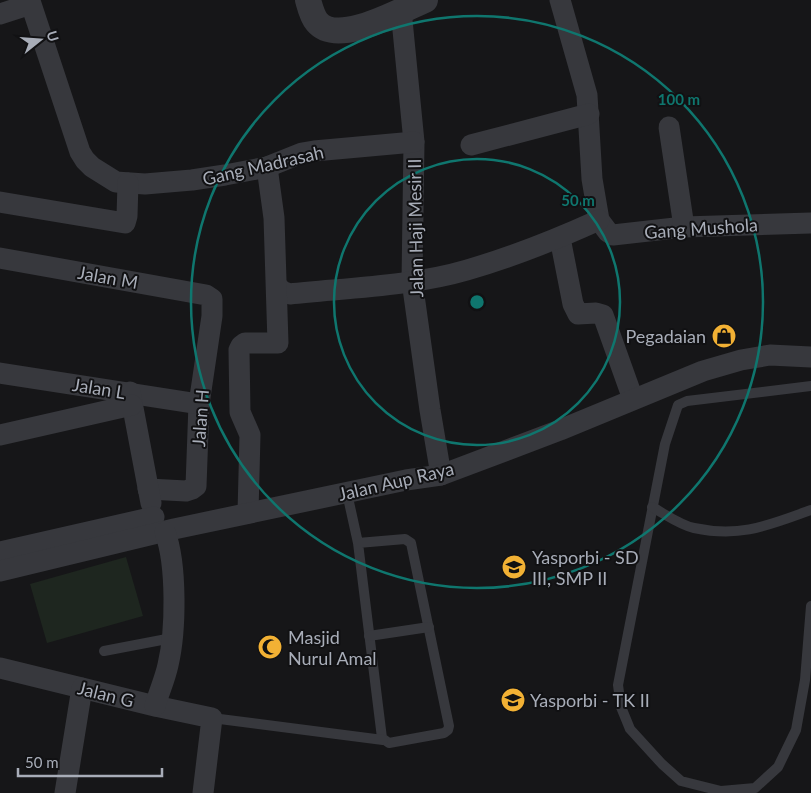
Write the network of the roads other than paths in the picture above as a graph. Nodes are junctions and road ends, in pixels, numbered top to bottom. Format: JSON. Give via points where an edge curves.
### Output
{"nodes":[{"id":1,"x":308,"y":0,"type":"edge"},
{"id":2,"x":425,"y":0,"type":"edge"},
{"id":3,"x":560,"y":0,"type":"edge"},
{"id":4,"x":401,"y":10,"type":"junction"},
{"id":5,"x":0,"y":14,"type":"edge"},
{"id":6,"x":589,"y":114,"type":"junction"},
{"id":7,"x":669,"y":127,"type":"dead end"},
{"id":8,"x":414,"y":142,"type":"junction"},
{"id":9,"x":471,"y":145,"type":"dead end"},
{"id":10,"x":267,"y":167,"type":"junction"},
{"id":11,"x":128,"y":183,"type":"junction"},
{"id":12,"x":0,"y":202,"type":"edge"},
{"id":13,"x":599,"y":220,"type":"junction"},
{"id":14,"x":811,"y":223,"type":"edge"},
{"id":15,"x":684,"y":227,"type":"junction"},
{"id":16,"x":560,"y":238,"type":"junction"},
{"id":17,"x":0,"y":258,"type":"edge"},
{"id":18,"x":412,"y":281,"type":"junction"},
{"id":19,"x":277,"y":286,"type":"junction"},
{"id":20,"x":212,"y":303,"type":"joint"},
{"id":21,"x":811,"y":357,"type":"edge"},
{"id":22,"x":0,"y":373,"type":"edge"},
{"id":23,"x":811,"y":386,"type":"edge"},
{"id":24,"x":131,"y":399,"type":"junction"},
{"id":25,"x":633,"y":399,"type":"junction"},
{"id":26,"x":199,"y":404,"type":"junction"},
{"id":27,"x":0,"y":434,"type":"edge"},
{"id":28,"x":441,"y":475,"type":"junction"},
{"id":29,"x":148,"y":490,"type":"junction"},
{"id":30,"x":347,"y":493,"type":"junction"},
{"id":31,"x":652,"y":507,"type":"junction"},
{"id":32,"x":811,"y":510,"type":"edge"},
{"id":33,"x":248,"y":513,"type":"junction"},
{"id":34,"x":159,"y":527,"type":"junction"},
{"id":35,"x":358,"y":543,"type":"junction"},
{"id":36,"x":0,"y":552,"type":"edge"},
{"id":37,"x":0,"y":571,"type":"edge"},
{"id":38,"x":811,"y":606,"type":"edge"},
{"id":39,"x":429,"y":627,"type":"junction"},
{"id":40,"x":369,"y":636,"type":"junction"},
{"id":41,"x":172,"y":638,"type":"junction"},
{"id":42,"x":104,"y":651,"type":"dead end"},
{"id":43,"x":0,"y":668,"type":"edge"},
{"id":44,"x":82,"y":688,"type":"junction"},
{"id":45,"x":155,"y":706,"type":"junction"},
{"id":46,"x":212,"y":718,"type":"junction"},
{"id":47,"x":383,"y":740,"type":"junction"},
{"id":48,"x":65,"y":793,"type":"edge"},
{"id":49,"x":203,"y":793,"type":"edge"}],
"edges":[{"from":1,"to":4,"type":"street","via":[[316,21],[338,31],[358,28]]},
{"from":2,"to":4,"type":"street"},
{"from":3,"to":6,"type":"street","via":[[585,86]]},
{"from":4,"to":8,"type":"street","name":"Jalan Haji Mesir II"},
{"from":5,"to":11,"type":"street","name":"Gang Madrasah","via":[[31,4],[80,152],[105,176],[116,182]]},
{"from":6,"to":9,"type":"street"},
{"from":6,"to":13,"type":"street","via":[[592,179]]},
{"from":7,"to":15,"type":"street"},
{"from":8,"to":10,"type":"street","name":"Gang Madrasah","via":[[314,151]]},
{"from":8,"to":18,"type":"street","name":"Jalan Haji Mesir II"},
{"from":10,"to":11,"type":"street","name":"Gang Madrasah","via":[[192,180]]},
{"from":10,"to":19,"type":"street","via":[[274,218]]},
{"from":11,"to":12,"type":"street","via":[[125,223]]},
{"from":13,"to":15,"type":"street","name":"Gang Mushola","via":[[613,235]]},
{"from":13,"to":16,"type":"street"},
{"from":14,"to":15,"type":"street","name":"Gang Mushola"},
{"from":16,"to":18,"type":"street","via":[[467,270]]},
{"from":16,"to":25,"type":"street","via":[[573,304],[578,314],[603,315]]},
{"from":17,"to":20,"type":"street","name":"Jalan M","via":[[206,295]]},
{"from":18,"to":19,"type":"street","via":[[290,294]]},
{"from":18,"to":28,"type":"street","name":"Jalan Haji Mesir II"},
{"from":19,"to":33,"type":"street","via":[[278,344],[245,343],[239,350],[240,412],[250,435]]},
{"from":20,"to":26,"type":"street","name":"Jalan H"},
{"from":21,"to":25,"type":"street","name":"Jalan Aup Raya","via":[[770,355],[740,360]]},
{"from":22,"to":24,"type":"street","name":"Jalan L"},
{"from":23,"to":31,"type":"lane","via":[[687,401],[678,405],[664,444]]},
{"from":24,"to":26,"type":"street","name":"Jalan L"},
{"from":24,"to":27,"type":"street"},
{"from":24,"to":29,"type":"street"},
{"from":25,"to":28,"type":"street","name":"Jalan Aup Raya"},
{"from":26,"to":29,"type":"street","name":"Jalan H","via":[[196,486],[186,491]]},
{"from":28,"to":30,"type":"street","name":"Jalan Aup Raya"},
{"from":29,"to":34,"type":"street"},
{"from":30,"to":33,"type":"street","name":"Jalan Aup Raya"},
{"from":30,"to":35,"type":"lane"},
{"from":31,"to":32,"type":"lane","via":[[693,528],[731,532],[758,529]]},
{"from":31,"to":38,"type":"lane","via":[[618,685],[621,707],[630,730],[681,781],[721,791],[755,788],[778,767],[796,730],[805,680]]},
{"from":33,"to":34,"type":"street","name":"Jalan Aup Raya"},
{"from":34,"to":36,"type":"street"},
{"from":34,"to":37,"type":"street","name":"Jalan Aup Raya"},
{"from":34,"to":41,"type":"street","via":[[169,542],[173,585]]},
{"from":35,"to":39,"type":"lane","via":[[405,539],[411,543]]},
{"from":35,"to":40,"type":"lane"},
{"from":39,"to":40,"type":"lane"},
{"from":39,"to":47,"type":"lane","via":[[448,730],[389,743]]},
{"from":40,"to":47,"type":"lane"},
{"from":41,"to":42,"type":"lane"},
{"from":41,"to":45,"type":"street","via":[[168,665]]},
{"from":43,"to":44,"type":"street","name":"Jalan G"},
{"from":44,"to":45,"type":"street","name":"Jalan G"},
{"from":44,"to":48,"type":"street"},
{"from":45,"to":46,"type":"street","name":"Jalan G"},
{"from":46,"to":47,"type":"lane"},
{"from":46,"to":49,"type":"street"}]}
